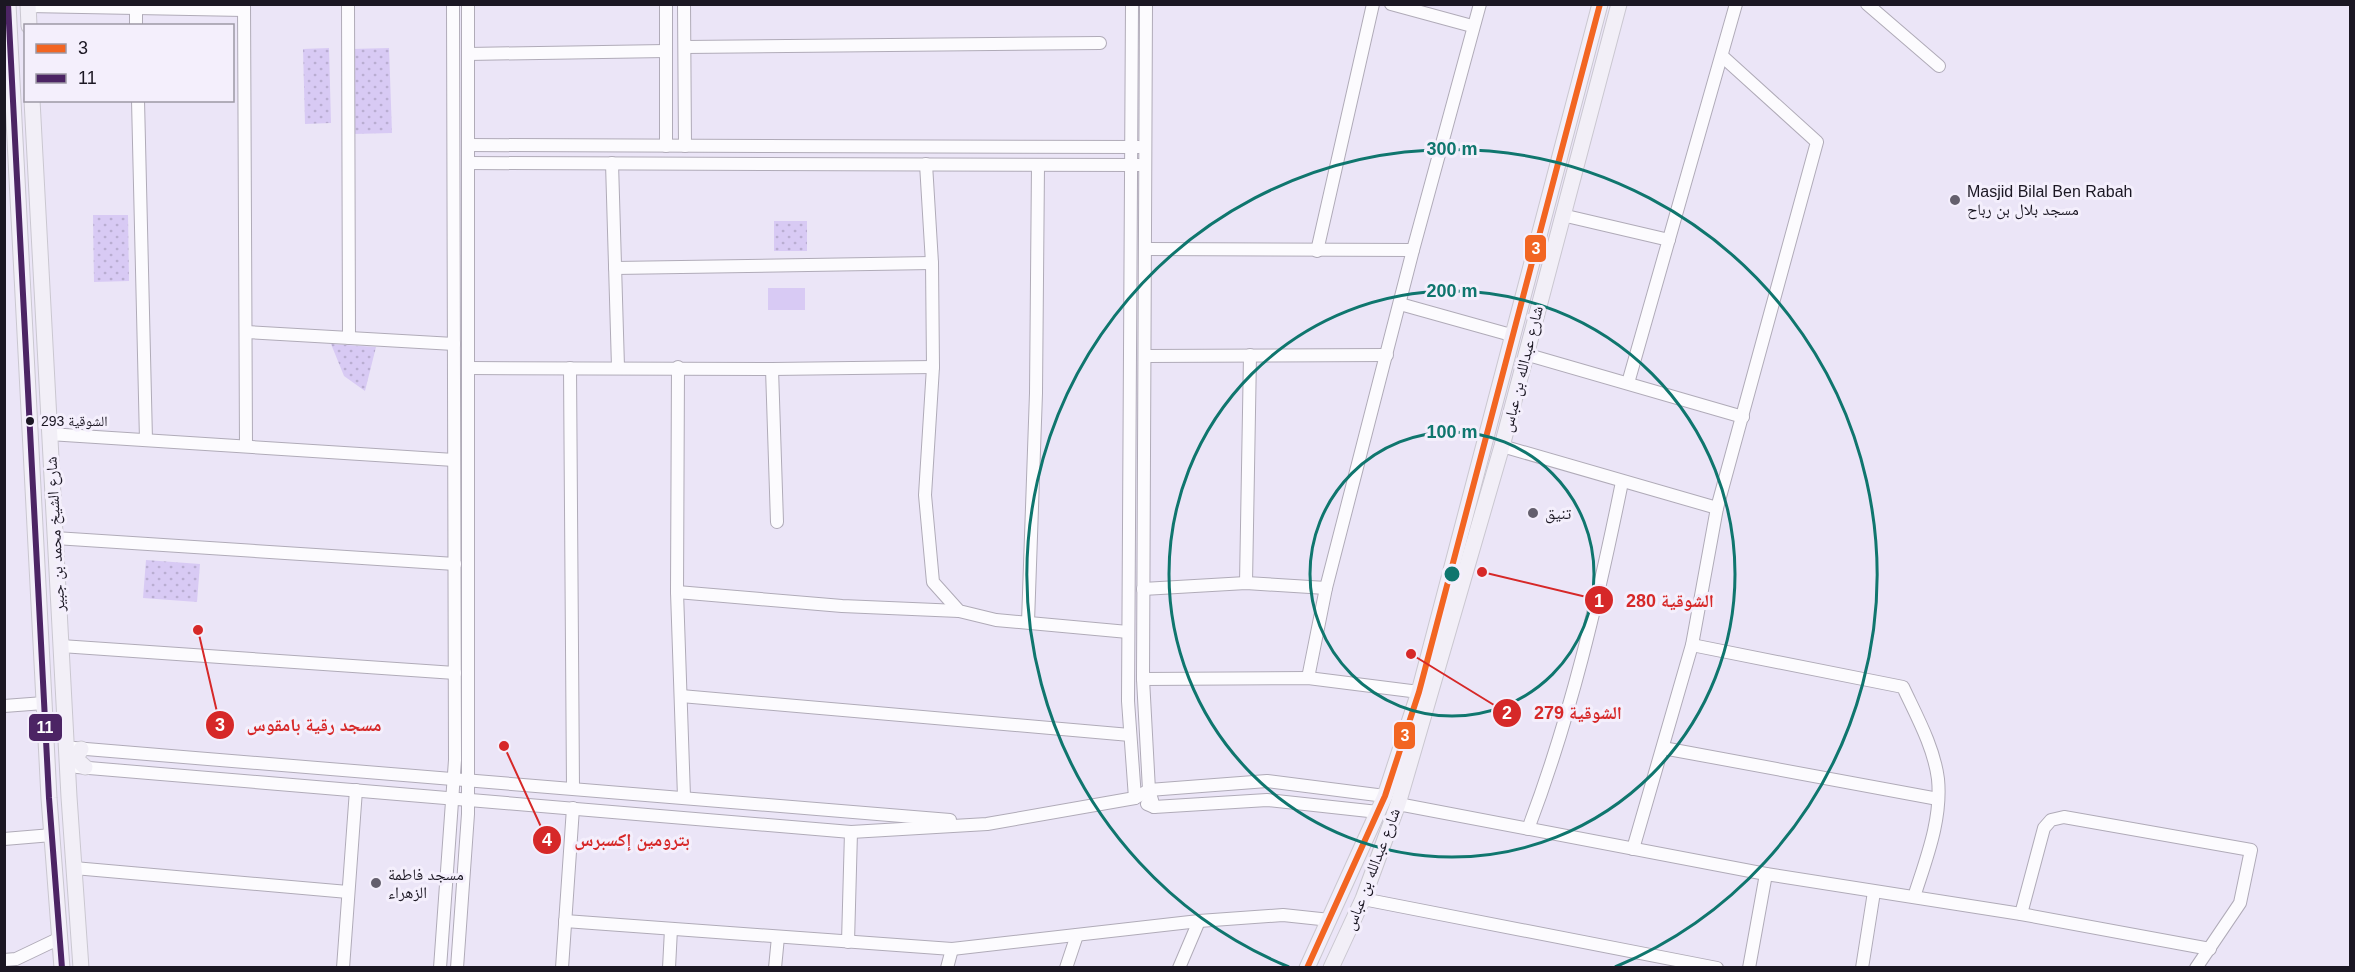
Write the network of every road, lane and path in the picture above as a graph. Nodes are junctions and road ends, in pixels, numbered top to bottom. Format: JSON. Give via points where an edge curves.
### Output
{"nodes":[{"id":1,"x":8,"y":4,"type":"edge"},
{"id":2,"x":348,"y":4,"type":"edge"},
{"id":3,"x":453,"y":4,"type":"edge"},
{"id":4,"x":468,"y":4,"type":"edge"},
{"id":5,"x":666,"y":4,"type":"edge"},
{"id":6,"x":684,"y":4,"type":"edge"},
{"id":7,"x":1132,"y":4,"type":"edge"},
{"id":8,"x":1146,"y":4,"type":"edge"},
{"id":9,"x":1373,"y":4,"type":"edge"},
{"id":10,"x":1391,"y":4,"type":"edge"},
{"id":11,"x":1480,"y":4,"type":"edge"},
{"id":12,"x":1600,"y":4,"type":"edge"},
{"id":13,"x":1619,"y":4,"type":"edge"},
{"id":14,"x":1736,"y":4,"type":"edge"},
{"id":15,"x":1867,"y":4,"type":"edge"},
{"id":16,"x":28,"y":5,"type":"edge"},
{"id":17,"x":244,"y":7,"type":"edge"},
{"id":18,"x":136,"y":8,"type":"junction"},
{"id":19,"x":28,"y":24,"type":"edge"},
{"id":20,"x":136,"y":24,"type":"edge"},
{"id":21,"x":1472,"y":26,"type":"junction"},
{"id":22,"x":1101,"y":42,"type":"dead end"},
{"id":23,"x":685,"y":47,"type":"junction"},
{"id":24,"x":666,"y":51,"type":"junction"},
{"id":25,"x":468,"y":54,"type":"junction"},
{"id":26,"x":1722,"y":56,"type":"junction"},
{"id":27,"x":1939,"y":66,"type":"dead end"},
{"id":28,"x":32,"y":102,"type":"edge"},
{"id":29,"x":138,"y":102,"type":"edge"},
{"id":30,"x":468,"y":146,"type":"junction"},
{"id":31,"x":666,"y":146,"type":"junction"},
{"id":32,"x":686,"y":146,"type":"junction"},
{"id":33,"x":1131,"y":147,"type":"junction"},
{"id":34,"x":1146,"y":147,"type":"junction"},
{"id":35,"x":468,"y":163,"type":"junction"},
{"id":36,"x":612,"y":164,"type":"junction"},
{"id":37,"x":926,"y":164,"type":"junction"},
{"id":38,"x":1146,"y":164,"type":"junction"},
{"id":39,"x":1038,"y":165,"type":"junction"},
{"id":40,"x":1131,"y":165,"type":"junction"},
{"id":41,"x":1562,"y":214,"type":"junction"},
{"id":42,"x":20,"y":234,"type":"junction"},
{"id":43,"x":39,"y":234,"type":"junction"},
{"id":44,"x":1669,"y":240,"type":"junction"},
{"id":45,"x":1146,"y":249,"type":"junction"},
{"id":46,"x":1413,"y":250,"type":"junction"},
{"id":47,"x":1317,"y":251,"type":"junction"},
{"id":48,"x":932,"y":263,"type":"junction"},
{"id":49,"x":615,"y":268,"type":"junction"},
{"id":50,"x":1400,"y":304,"type":"junction"},
{"id":51,"x":246,"y":332,"type":"junction"},
{"id":52,"x":1511,"y":335,"type":"junction"},
{"id":53,"x":349,"y":338,"type":"junction"},
{"id":54,"x":454,"y":344,"type":"junction"},
{"id":55,"x":1525,"y":354,"type":"junction"},
{"id":56,"x":1250,"y":355,"type":"junction"},
{"id":57,"x":1387,"y":355,"type":"junction"},
{"id":58,"x":1145,"y":357,"type":"junction"},
{"id":59,"x":618,"y":367,"type":"junction"},
{"id":60,"x":678,"y":367,"type":"junction"},
{"id":61,"x":933,"y":367,"type":"junction"},
{"id":62,"x":468,"y":368,"type":"junction"},
{"id":63,"x":570,"y":368,"type":"junction"},
{"id":64,"x":772,"y":369,"type":"junction"},
{"id":65,"x":1628,"y":383,"type":"junction"},
{"id":66,"x":1743,"y":417,"type":"junction"},
{"id":67,"x":49,"y":434,"type":"junction"},
{"id":68,"x":146,"y":440,"type":"junction"},
{"id":69,"x":246,"y":446,"type":"junction"},
{"id":70,"x":1502,"y":446,"type":"junction"},
{"id":71,"x":454,"y":460,"type":"junction"},
{"id":72,"x":1622,"y":482,"type":"junction"},
{"id":73,"x":1717,"y":508,"type":"junction"},
{"id":74,"x":777,"y":522,"type":"dead end"},
{"id":75,"x":55,"y":538,"type":"junction"},
{"id":76,"x":455,"y":564,"type":"junction"},
{"id":77,"x":1246,"y":583,"type":"junction"},
{"id":78,"x":1326,"y":588,"type":"junction"},
{"id":79,"x":1143,"y":589,"type":"junction"},
{"id":80,"x":677,"y":592,"type":"junction"},
{"id":81,"x":959,"y":611,"type":"junction"},
{"id":82,"x":1028,"y":622,"type":"junction"},
{"id":83,"x":1128,"y":632,"type":"junction"},
{"id":84,"x":1692,"y":645,"type":"junction"},
{"id":85,"x":61,"y":646,"type":"junction"},
{"id":86,"x":455,"y":674,"type":"junction"},
{"id":87,"x":1308,"y":678,"type":"junction"},
{"id":88,"x":1143,"y":679,"type":"junction"},
{"id":89,"x":1419,"y":692,"type":"junction"},
{"id":90,"x":681,"y":696,"type":"junction"},
{"id":91,"x":44,"y":703,"type":"junction"},
{"id":92,"x":4,"y":706,"type":"edge"},
{"id":93,"x":1130,"y":735,"type":"junction"},
{"id":94,"x":73,"y":748,"type":"junction"},
{"id":95,"x":1663,"y":748,"type":"junction"},
{"id":96,"x":67,"y":766,"type":"junction"},
{"id":97,"x":85,"y":767,"type":"junction"},
{"id":98,"x":454,"y":778,"type":"junction"},
{"id":99,"x":467,"y":780,"type":"junction"},
{"id":100,"x":573,"y":788,"type":"junction"},
{"id":101,"x":356,"y":790,"type":"junction"},
{"id":102,"x":1149,"y":790,"type":"junction"},
{"id":103,"x":684,"y":797,"type":"junction"},
{"id":104,"x":453,"y":798,"type":"junction"},
{"id":105,"x":1134,"y":798,"type":"junction"},
{"id":106,"x":468,"y":799,"type":"junction"},
{"id":107,"x":1938,"y":799,"type":"junction"},
{"id":108,"x":1391,"y":800,"type":"junction"},
{"id":109,"x":1154,"y":807,"type":"junction"},
{"id":110,"x":573,"y":808,"type":"junction"},
{"id":111,"x":1378,"y":812,"type":"junction"},
{"id":112,"x":987,"y":824,"type":"junction"},
{"id":113,"x":1528,"y":829,"type":"junction"},
{"id":114,"x":851,"y":832,"type":"junction"},
{"id":115,"x":52,"y":835,"type":"junction"},
{"id":116,"x":4,"y":839,"type":"edge"},
{"id":117,"x":1633,"y":849,"type":"junction"},
{"id":118,"x":74,"y":868,"type":"junction"},
{"id":119,"x":1766,"y":874,"type":"junction"},
{"id":120,"x":348,"y":892,"type":"junction"},
{"id":121,"x":1874,"y":892,"type":"junction"},
{"id":122,"x":1914,"y":897,"type":"junction"},
{"id":123,"x":1363,"y":899,"type":"junction"},
{"id":124,"x":2021,"y":914,"type":"junction"},
{"id":125,"x":1330,"y":920,"type":"junction"},
{"id":126,"x":565,"y":921,"type":"junction"},
{"id":127,"x":1199,"y":921,"type":"junction"},
{"id":128,"x":671,"y":929,"type":"junction"},
{"id":129,"x":1077,"y":935,"type":"junction"},
{"id":130,"x":778,"y":937,"type":"junction"},
{"id":131,"x":60,"y":938,"type":"junction"},
{"id":132,"x":848,"y":942,"type":"junction"},
{"id":133,"x":952,"y":949,"type":"junction"},
{"id":134,"x":2210,"y":949,"type":"junction"},
{"id":135,"x":4,"y":960,"type":"edge"},
{"id":136,"x":62,"y":968,"type":"edge"},
{"id":137,"x":81,"y":968,"type":"edge"},
{"id":138,"x":343,"y":968,"type":"edge"},
{"id":139,"x":441,"y":968,"type":"edge"},
{"id":140,"x":457,"y":968,"type":"edge"},
{"id":141,"x":562,"y":968,"type":"edge"},
{"id":142,"x":669,"y":968,"type":"edge"},
{"id":143,"x":775,"y":968,"type":"edge"},
{"id":144,"x":947,"y":968,"type":"edge"},
{"id":145,"x":1066,"y":968,"type":"edge"},
{"id":146,"x":1179,"y":968,"type":"edge"},
{"id":147,"x":1307,"y":968,"type":"edge"},
{"id":148,"x":1331,"y":968,"type":"edge"},
{"id":149,"x":1717,"y":968,"type":"edge"},
{"id":150,"x":1749,"y":968,"type":"edge"},
{"id":151,"x":1862,"y":968,"type":"edge"},
{"id":152,"x":2196,"y":968,"type":"edge"}],
"edges":[{"from":1,"to":42,"type":"main road","name":"شارع الشيخ محمد بن جبير"},
{"from":2,"to":53,"type":"street"},
{"from":3,"to":54,"type":"street"},
{"from":4,"to":25,"type":"street"},
{"from":5,"to":24,"type":"street"},
{"from":6,"to":23,"type":"street"},
{"from":7,"to":33,"type":"street"},
{"from":8,"to":34,"type":"street"},
{"from":9,"to":47,"type":"street"},
{"from":10,"to":21,"type":"street"},
{"from":11,"to":21,"type":"street"},
{"from":12,"to":52,"type":"main road","name":"شارع عبدالله بن عباس"},
{"from":13,"to":41,"type":"main road","name":"شارع عبدالله بن عباس"},
{"from":14,"to":26,"type":"street"},
{"from":15,"to":27,"type":"street"},
{"from":16,"to":18,"type":"street"},
{"from":16,"to":19,"type":"main road"},
{"from":17,"to":18,"type":"street"},
{"from":17,"to":51,"type":"street"},
{"from":18,"to":20,"type":"street"},
{"from":21,"to":46,"type":"street"},
{"from":22,"to":23,"type":"street"},
{"from":23,"to":32,"type":"street"},
{"from":24,"to":25,"type":"street"},
{"from":24,"to":31,"type":"street"},
{"from":25,"to":30,"type":"street"},
{"from":26,"to":44,"type":"street"},
{"from":26,"to":66,"type":"street","via":[[1817,142]]},
{"from":28,"to":43,"type":"main road","name":"شارع الشيخ محمد بن جبير"},
{"from":29,"to":68,"type":"street"},
{"from":30,"to":31,"type":"street"},
{"from":30,"to":35,"type":"street"},
{"from":31,"to":32,"type":"street"},
{"from":32,"to":33,"type":"street"},
{"from":33,"to":34,"type":"street"},
{"from":33,"to":40,"type":"street"},
{"from":34,"to":38,"type":"street"},
{"from":35,"to":36,"type":"street"},
{"from":35,"to":62,"type":"street"},
{"from":36,"to":37,"type":"street"},
{"from":36,"to":49,"type":"street"},
{"from":37,"to":39,"type":"street"},
{"from":37,"to":48,"type":"street"},
{"from":38,"to":40,"type":"street"},
{"from":38,"to":45,"type":"street"},
{"from":39,"to":40,"type":"street"},
{"from":39,"to":82,"type":"street"},
{"from":40,"to":83,"type":"street"},
{"from":41,"to":44,"type":"street"},
{"from":41,"to":55,"type":"main road","name":"شارع عبدالله بن عباس"},
{"from":42,"to":43,"type":"main road"},
{"from":42,"to":91,"type":"main road","name":"شارع الشيخ محمد بن جبير"},
{"from":43,"to":67,"type":"main road","name":"شارع الشيخ محمد بن جبير"},
{"from":44,"to":65,"type":"street"},
{"from":45,"to":47,"type":"street"},
{"from":45,"to":58,"type":"street"},
{"from":46,"to":47,"type":"street"},
{"from":46,"to":50,"type":"street"},
{"from":48,"to":49,"type":"street"},
{"from":48,"to":61,"type":"street"},
{"from":49,"to":59,"type":"street"},
{"from":50,"to":52,"type":"street"},
{"from":50,"to":57,"type":"street"},
{"from":51,"to":53,"type":"street"},
{"from":51,"to":69,"type":"street"},
{"from":52,"to":89,"type":"main road","name":"شارع عبدالله بن عباس"},
{"from":53,"to":54,"type":"street"},
{"from":54,"to":71,"type":"street"},
{"from":55,"to":65,"type":"street"},
{"from":55,"to":70,"type":"main road","name":"شارع عبدالله بن عباس"},
{"from":56,"to":57,"type":"street"},
{"from":56,"to":58,"type":"street"},
{"from":56,"to":77,"type":"street"},
{"from":57,"to":78,"type":"street"},
{"from":58,"to":79,"type":"street"},
{"from":59,"to":60,"type":"street"},
{"from":59,"to":63,"type":"street"},
{"from":60,"to":64,"type":"street"},
{"from":60,"to":80,"type":"street"},
{"from":61,"to":64,"type":"street"},
{"from":61,"to":81,"type":"street","via":[[926,495],[933,582]]},
{"from":62,"to":63,"type":"street"},
{"from":62,"to":99,"type":"street"},
{"from":63,"to":100,"type":"street"},
{"from":64,"to":74,"type":"street"},
{"from":65,"to":66,"type":"street"},
{"from":66,"to":73,"type":"street"},
{"from":67,"to":68,"type":"street"},
{"from":67,"to":75,"type":"main road","name":"شارع الشيخ محمد بن جبير"},
{"from":68,"to":69,"type":"street"},
{"from":69,"to":71,"type":"street"},
{"from":70,"to":72,"type":"street"},
{"from":70,"to":108,"type":"main road","name":"شارع عبدالله بن عباس"},
{"from":71,"to":76,"type":"street"},
{"from":72,"to":73,"type":"street"},
{"from":72,"to":113,"type":"street","via":[[1588,642],[1554,760]]},
{"from":73,"to":84,"type":"street"},
{"from":75,"to":76,"type":"street"},
{"from":75,"to":85,"type":"main road","name":"شارع الشيخ محمد بن جبير"},
{"from":76,"to":86,"type":"street"},
{"from":77,"to":78,"type":"street"},
{"from":77,"to":79,"type":"street"},
{"from":78,"to":87,"type":"street"},
{"from":79,"to":88,"type":"street"},
{"from":80,"to":81,"type":"street"},
{"from":80,"to":90,"type":"street"},
{"from":81,"to":82,"type":"street","via":[[996,620]]},
{"from":82,"to":83,"type":"street"},
{"from":83,"to":93,"type":"street"},
{"from":84,"to":95,"type":"street"},
{"from":84,"to":107,"type":"street","via":[[1903,687],[1938,777]]},
{"from":85,"to":86,"type":"street"},
{"from":85,"to":94,"type":"main road","name":"شارع الشيخ محمد بن جبير"},
{"from":86,"to":98,"type":"street"},
{"from":87,"to":88,"type":"street"},
{"from":87,"to":89,"type":"street"},
{"from":88,"to":102,"type":"street"},
{"from":89,"to":108,"type":"main road","name":"شارع عبدالله بن عباس"},
{"from":90,"to":93,"type":"street"},
{"from":90,"to":103,"type":"street"},
{"from":91,"to":92,"type":"street"},
{"from":91,"to":115,"type":"main road","name":"شارع الشيخ محمد بن جبير"},
{"from":93,"to":105,"type":"street"},
{"from":94,"to":96,"type":"main road","name":"شارع الشيخ محمد بن جبير"},
{"from":94,"to":97,"type":"main road","via":[[76,759]]},
{"from":94,"to":98,"type":"street"},
{"from":95,"to":107,"type":"street"},
{"from":95,"to":117,"type":"street"},
{"from":96,"to":97,"type":"street"},
{"from":96,"to":118,"type":"main road","name":"شارع الشيخ محمد بن جبير"},
{"from":97,"to":101,"type":"street"},
{"from":98,"to":99,"type":"street"},
{"from":98,"to":104,"type":"street"},
{"from":99,"to":100,"type":"street"},
{"from":99,"to":106,"type":"street"},
{"from":100,"to":103,"type":"street"},
{"from":101,"to":104,"type":"street"},
{"from":101,"to":120,"type":"street"},
{"from":102,"to":105,"type":"street"},
{"from":102,"to":108,"type":"street","via":[[1267,782]]},
{"from":102,"to":109,"type":"street"},
{"from":103,"to":112,"type":"street"},
{"from":104,"to":106,"type":"street"},
{"from":104,"to":139,"type":"street"},
{"from":105,"to":109,"type":"street"},
{"from":105,"to":112,"type":"street"},
{"from":106,"to":110,"type":"street"},
{"from":106,"to":140,"type":"street"},
{"from":107,"to":122,"type":"street","via":[[1934,836]]},
{"from":108,"to":111,"type":"main road","name":"شارع عبدالله بن عباس"},
{"from":108,"to":113,"type":"street"},
{"from":108,"to":123,"type":"main road","name":"شارع عبدالله بن عباس"},
{"from":109,"to":111,"type":"street","via":[[1267,800]]},
{"from":110,"to":114,"type":"street"},
{"from":110,"to":126,"type":"street"},
{"from":111,"to":125,"type":"main road","name":"شارع عبدالله بن عباس"},
{"from":112,"to":114,"type":"street"},
{"from":113,"to":117,"type":"street"},
{"from":114,"to":132,"type":"street"},
{"from":115,"to":116,"type":"street"},
{"from":115,"to":131,"type":"main road","name":"شارع الشيخ محمد بن جبير"},
{"from":117,"to":119,"type":"street"},
{"from":118,"to":120,"type":"street"},
{"from":118,"to":137,"type":"main road","name":"شارع الشيخ محمد بن جبير"},
{"from":119,"to":121,"type":"street"},
{"from":119,"to":150,"type":"street"},
{"from":120,"to":138,"type":"street"},
{"from":121,"to":122,"type":"street"},
{"from":121,"to":151,"type":"street"},
{"from":122,"to":124,"type":"street"},
{"from":123,"to":148,"type":"main road","name":"شارع عبدالله بن عباس"},
{"from":123,"to":149,"type":"street"},
{"from":124,"to":134,"type":"street"},
{"from":124,"to":134,"type":"street","via":[[2044,828],[2051,820],[2064,817],[2251,850],[2240,903]]},
{"from":125,"to":127,"type":"street","via":[[1283,915]]},
{"from":125,"to":147,"type":"main road","name":"شارع عبدالله بن عباس"},
{"from":126,"to":128,"type":"street"},
{"from":126,"to":141,"type":"street"},
{"from":127,"to":129,"type":"street"},
{"from":127,"to":146,"type":"street"},
{"from":128,"to":130,"type":"street"},
{"from":128,"to":142,"type":"street"},
{"from":129,"to":133,"type":"street"},
{"from":129,"to":145,"type":"street"},
{"from":130,"to":132,"type":"street"},
{"from":130,"to":143,"type":"street"},
{"from":131,"to":135,"type":"street","via":[[16,959]]},
{"from":131,"to":136,"type":"main road","name":"شارع الشيخ محمد بن جبير"},
{"from":132,"to":133,"type":"street"},
{"from":133,"to":144,"type":"street"},
{"from":134,"to":152,"type":"street"}]}
